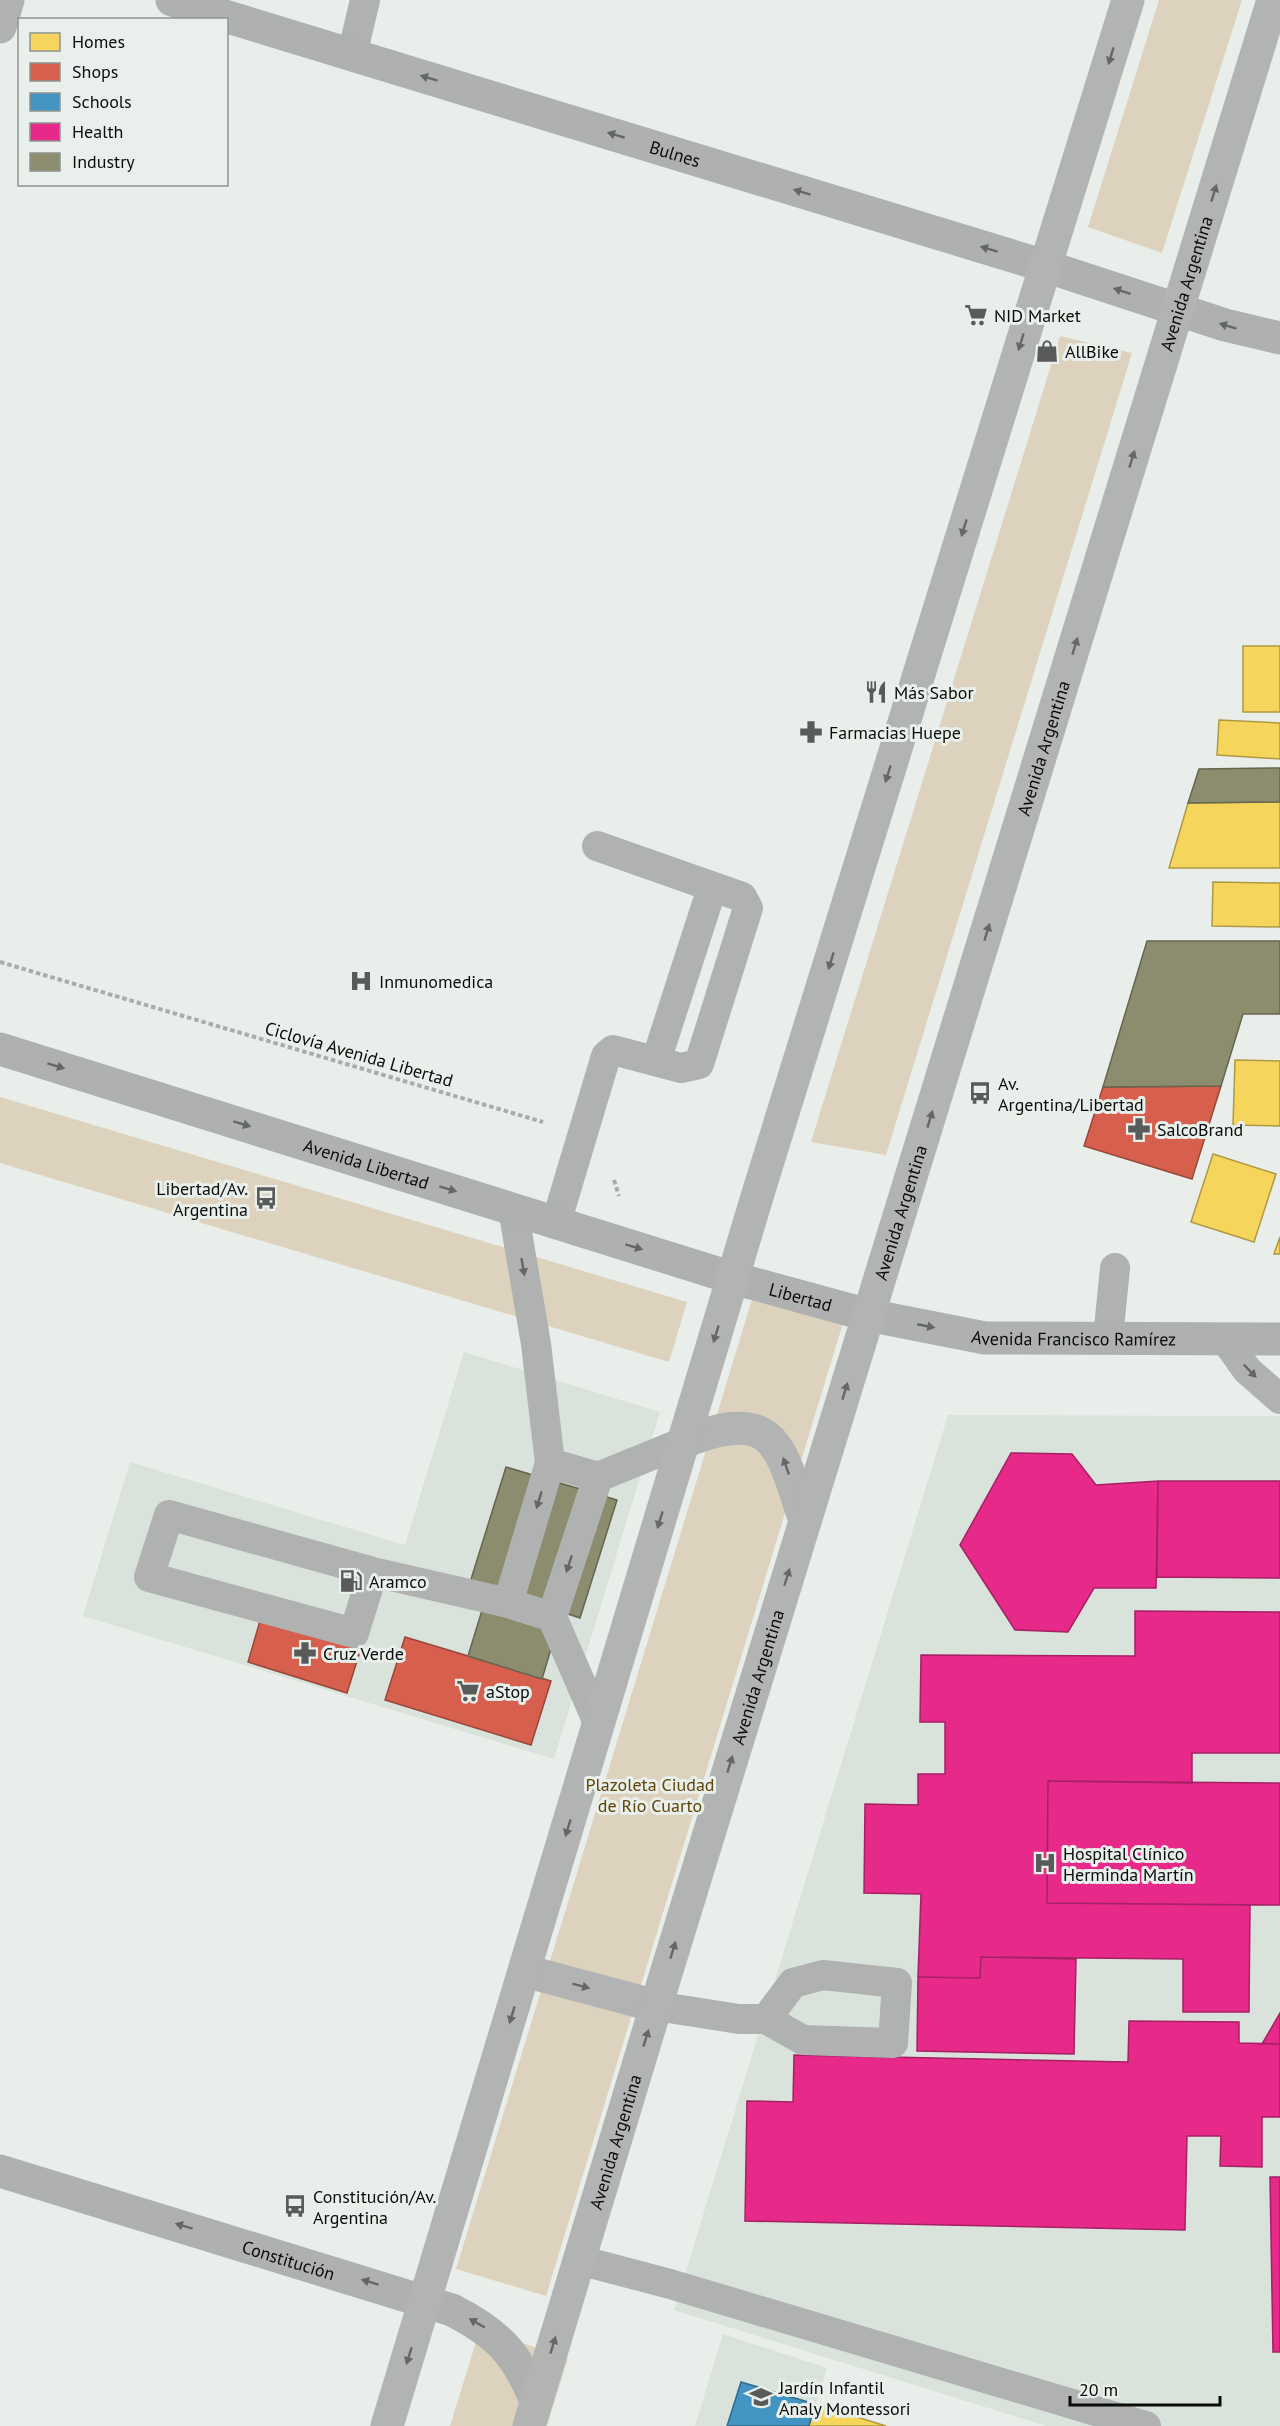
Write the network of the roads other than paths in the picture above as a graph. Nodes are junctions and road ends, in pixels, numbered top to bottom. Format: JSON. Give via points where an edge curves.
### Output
{"nodes":[{"id":1,"x":8,"y":0,"type":"edge"},
{"id":2,"x":172,"y":0,"type":"edge"},
{"id":3,"x":365,"y":0,"type":"edge"},
{"id":4,"x":1128,"y":0,"type":"edge"},
{"id":5,"x":1273,"y":0,"type":"edge"},
{"id":6,"x":0,"y":27,"type":"edge"},
{"id":7,"x":352,"y":55,"type":"junction"},
{"id":8,"x":1045,"y":266,"type":"junction"},
{"id":9,"x":1178,"y":309,"type":"junction"},
{"id":10,"x":1280,"y":338,"type":"edge"},
{"id":11,"x":597,"y":846,"type":"dead end"},
{"id":12,"x":712,"y":888,"type":"junction"},
{"id":13,"x":0,"y":1049,"type":"edge"},
{"id":14,"x":656,"y":1061,"type":"junction"},
{"id":15,"x":513,"y":1209,"type":"junction"},
{"id":16,"x":556,"y":1223,"type":"junction"},
{"id":17,"x":1115,"y":1268,"type":"dead end"},
{"id":18,"x":733,"y":1278,"type":"junction"},
{"id":19,"x":868,"y":1315,"type":"junction"},
{"id":20,"x":1108,"y":1338,"type":"junction"},
{"id":21,"x":1225,"y":1339,"type":"junction"},
{"id":22,"x":1280,"y":1340,"type":"edge"},
{"id":23,"x":1280,"y":1399,"type":"edge"},
{"id":24,"x":684,"y":1442,"type":"junction"},
{"id":25,"x":550,"y":1463,"type":"junction"},
{"id":26,"x":598,"y":1477,"type":"junction"},
{"id":27,"x":805,"y":1521,"type":"junction"},
{"id":28,"x":373,"y":1572,"type":"junction"},
{"id":29,"x":508,"y":1603,"type":"junction"},
{"id":30,"x":552,"y":1617,"type":"junction"},
{"id":31,"x":599,"y":1725,"type":"junction"},
{"id":32,"x":525,"y":1971,"type":"junction"},
{"id":33,"x":656,"y":2006,"type":"junction"},
{"id":34,"x":766,"y":2019,"type":"dead end"},
{"id":35,"x":0,"y":2171,"type":"edge"},
{"id":36,"x":579,"y":2260,"type":"junction"},
{"id":37,"x":426,"y":2300,"type":"junction"},
{"id":38,"x":533,"y":2414,"type":"edge"},
{"id":39,"x":387,"y":2426,"type":"edge"},
{"id":40,"x":1146,"y":2426,"type":"edge"}],
"edges":[{"from":1,"to":6,"type":"street"},
{"from":2,"to":7,"type":"main road","name":"Bulnes"},
{"from":3,"to":7,"type":"lane"},
{"from":4,"to":8,"type":"main road","one_way":true},
{"from":9,"to":5,"type":"main road","name":"Avenida Argentina","one_way":true},
{"from":8,"to":7,"type":"main road","name":"Bulnes","one_way":true},
{"from":9,"to":8,"type":"main road","name":"Bulnes","one_way":true},
{"from":8,"to":18,"type":"main road","one_way":true},
{"from":10,"to":9,"type":"main road","name":"Bulnes","one_way":true,"via":[[1225,326]]},
{"from":19,"to":9,"type":"main road","name":"Avenida Argentina","one_way":true},
{"from":11,"to":12,"type":"lane"},
{"from":12,"to":14,"type":"lane"},
{"from":12,"to":14,"type":"lane","via":[[741,897],[748,908],[699,1064],[681,1068]]},
{"from":13,"to":15,"type":"main road","name":"Avenida Libertad","one_way":true},
{"from":14,"to":16,"type":"lane","via":[[613,1050],[606,1056]]},
{"from":15,"to":16,"type":"main road","name":"Avenida Libertad"},
{"from":15,"to":25,"type":"lane","one_way":true,"via":[[536,1344]]},
{"from":16,"to":18,"type":"main road","name":"Avenida Libertad","one_way":true},
{"from":17,"to":20,"type":"lane"},
{"from":18,"to":19,"type":"main road","name":"Libertad"},
{"from":18,"to":24,"type":"main road","one_way":true},
{"from":19,"to":20,"type":"main road","name":"Avenida Francisco Ramírez","one_way":true,"via":[[985,1338]]},
{"from":27,"to":19,"type":"main road","name":"Avenida Argentina","one_way":true},
{"from":20,"to":21,"type":"main road","name":"Avenida Francisco Ramírez"},
{"from":21,"to":22,"type":"main road","name":"Avenida Francisco Ramírez"},
{"from":21,"to":23,"type":"lane","one_way":true,"via":[[1247,1370]]},
{"from":24,"to":26,"type":"lane"},
{"from":27,"to":24,"type":"main road","one_way":true,"via":[[784,1458],[770,1438],[750,1429],[735,1428]]},
{"from":24,"to":31,"type":"main road","one_way":true},
{"from":25,"to":26,"type":"lane"},
{"from":25,"to":29,"type":"lane","one_way":true},
{"from":26,"to":30,"type":"lane","one_way":true},
{"from":33,"to":27,"type":"main road","name":"Avenida Argentina","one_way":true},
{"from":28,"to":28,"type":"lane","via":[[169,1515],[149,1577],[354,1633]]},
{"from":28,"to":29,"type":"lane"},
{"from":29,"to":30,"type":"lane"},
{"from":30,"to":31,"type":"lane"},
{"from":31,"to":32,"type":"main road","one_way":true},
{"from":32,"to":33,"type":"main road","one_way":true},
{"from":32,"to":37,"type":"main road","one_way":true},
{"from":33,"to":34,"type":"lane","via":[[740,2019]]},
{"from":36,"to":33,"type":"main road","name":"Avenida Argentina","one_way":true},
{"from":37,"to":35,"type":"main road","name":"Constitución","one_way":true},
{"from":38,"to":36,"type":"main road","name":"Avenida Argentina","one_way":true},
{"from":36,"to":40,"type":"lane"},
{"from":38,"to":37,"type":"main road","name":"Constitución","one_way":true,"via":[[524,2371],[505,2345],[480,2325]]},
{"from":37,"to":39,"type":"main road","one_way":true}]}
